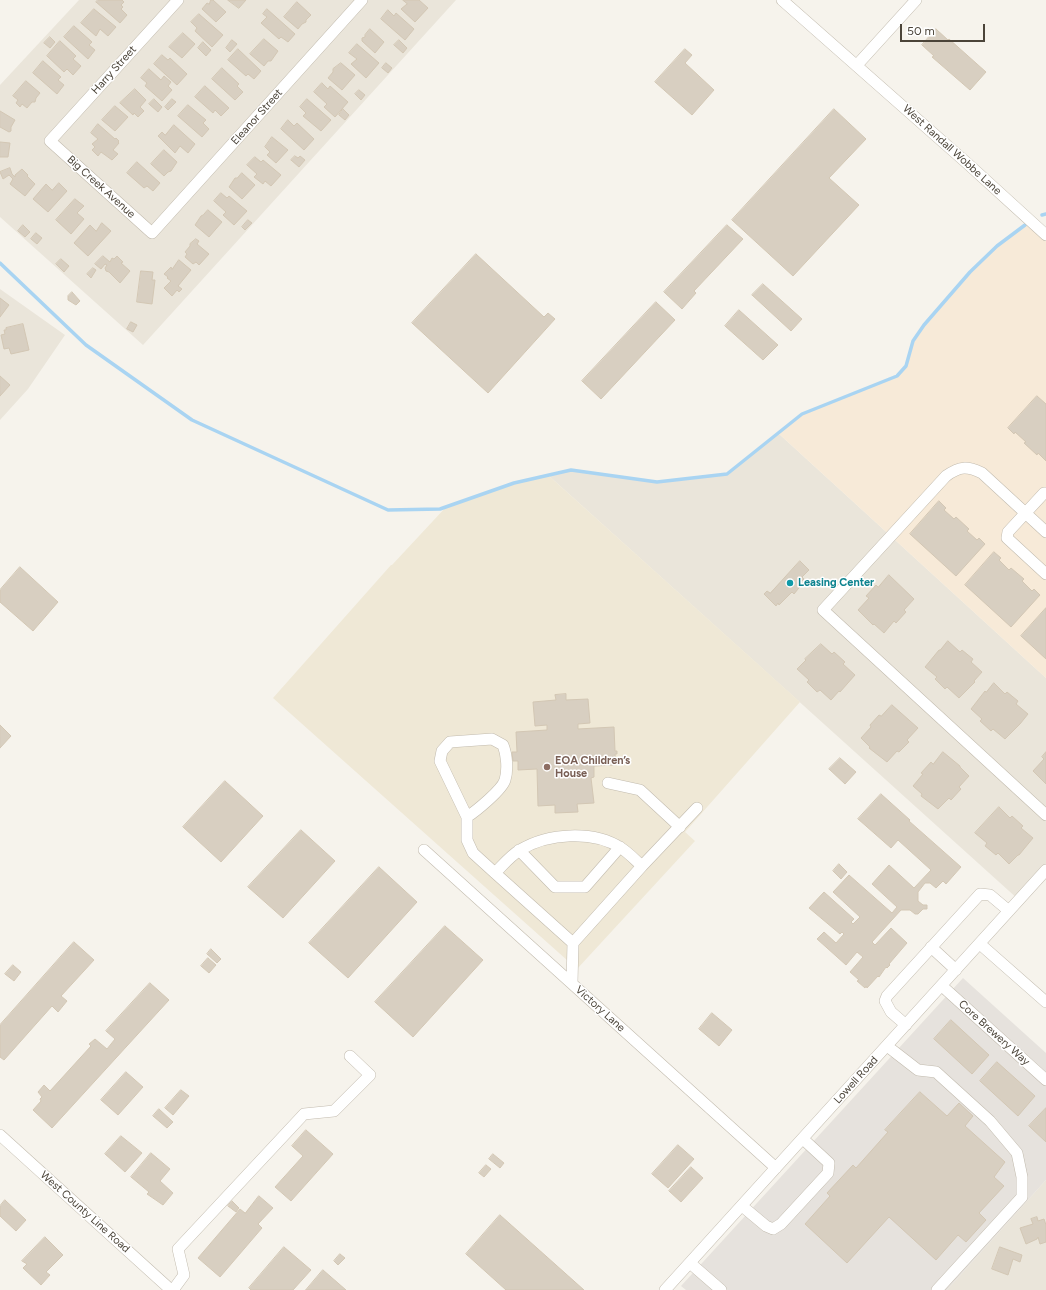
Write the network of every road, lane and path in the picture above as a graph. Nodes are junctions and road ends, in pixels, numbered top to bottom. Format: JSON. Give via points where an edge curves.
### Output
{"nodes":[{"id":1,"x":178,"y":0,"type":"edge"},
{"id":2,"x":362,"y":0,"type":"edge"},
{"id":3,"x":782,"y":0,"type":"edge"},
{"id":4,"x":916,"y":0,"type":"edge"},
{"id":5,"x":857,"y":65,"type":"junction"},
{"id":6,"x":50,"y":140,"type":"joint"},
{"id":7,"x":152,"y":233,"type":"joint"},
{"id":8,"x":1046,"y":235,"type":"edge"},
{"id":9,"x":1046,"y":493,"type":"edge"},
{"id":10,"x":1025,"y":513,"type":"junction"},
{"id":11,"x":1046,"y":532,"type":"edge"},
{"id":12,"x":1046,"y":574,"type":"edge"},
{"id":13,"x":608,"y":783,"type":"dead end"},
{"id":14,"x":697,"y":808,"type":"dead end"},
{"id":15,"x":1046,"y":815,"type":"edge"},
{"id":16,"x":467,"y":817,"type":"junction"},
{"id":17,"x":680,"y":827,"type":"junction"},
{"id":18,"x":620,"y":847,"type":"junction"},
{"id":19,"x":424,"y":850,"type":"dead end"},
{"id":20,"x":520,"y":850,"type":"junction"},
{"id":21,"x":642,"y":866,"type":"junction"},
{"id":22,"x":1046,"y":870,"type":"edge"},
{"id":23,"x":495,"y":873,"type":"junction"},
{"id":24,"x":1009,"y":912,"type":"junction"},
{"id":25,"x":573,"y":943,"type":"junction"},
{"id":26,"x":980,"y":944,"type":"junction"},
{"id":27,"x":931,"y":947,"type":"junction"},
{"id":28,"x":956,"y":970,"type":"junction"},
{"id":29,"x":572,"y":983,"type":"junction"},
{"id":30,"x":942,"y":986,"type":"junction"},
{"id":31,"x":1046,"y":1002,"type":"edge"},
{"id":32,"x":906,"y":1025,"type":"junction"},
{"id":33,"x":887,"y":1046,"type":"junction"},
{"id":34,"x":350,"y":1056,"type":"dead end"},
{"id":35,"x":1046,"y":1080,"type":"edge"},
{"id":36,"x":0,"y":1135,"type":"edge"},
{"id":37,"x":803,"y":1139,"type":"junction"},
{"id":38,"x":776,"y":1168,"type":"junction"},
{"id":39,"x":742,"y":1206,"type":"junction"},
{"id":40,"x":690,"y":1263,"type":"junction"},
{"id":41,"x":172,"y":1290,"type":"edge"},
{"id":42,"x":665,"y":1290,"type":"edge"},
{"id":43,"x":721,"y":1290,"type":"edge"},
{"id":44,"x":937,"y":1290,"type":"edge"}],
"edges":[{"from":1,"to":6,"type":"street","name":"Harry Street"},
{"from":2,"to":7,"type":"street","name":"Eleanor Street"},
{"from":3,"to":5,"type":"street","name":"West Randall Wobbe Lane"},
{"from":4,"to":5,"type":"street"},
{"from":5,"to":8,"type":"street","name":"West Randall Wobbe Lane"},
{"from":6,"to":7,"type":"street","name":"Big Creek Avenue"},
{"from":9,"to":10,"type":"street"},
{"from":10,"to":11,"type":"street"},
{"from":10,"to":12,"type":"street","via":[[1008,532],[1007,538]]},
{"from":10,"to":15,"type":"street","via":[[982,473],[972,468],[954,470],[823,610]]},
{"from":13,"to":17,"type":"street","via":[[640,790]]},
{"from":14,"to":17,"type":"street"},
{"from":16,"to":16,"type":"street","via":[[440,761],[442,750],[450,742],[492,739],[503,745],[507,755],[505,781],[484,805]]},
{"from":16,"to":23,"type":"street","via":[[467,840],[473,853]]},
{"from":17,"to":21,"type":"street"},
{"from":18,"to":20,"type":"street","via":[[604,840],[580,836],[536,841]]},
{"from":18,"to":20,"type":"street","via":[[585,887],[555,887]]},
{"from":18,"to":21,"type":"street"},
{"from":19,"to":29,"type":"street","name":"Victory Lane"},
{"from":20,"to":23,"type":"street"},
{"from":21,"to":25,"type":"street"},
{"from":22,"to":24,"type":"street","name":"Lowell Road"},
{"from":23,"to":25,"type":"street"},
{"from":24,"to":26,"type":"street","name":"Lowell Road"},
{"from":24,"to":27,"type":"street","via":[[990,895],[980,894]]},
{"from":25,"to":29,"type":"street"},
{"from":26,"to":28,"type":"street","name":"Lowell Road"},
{"from":26,"to":31,"type":"street"},
{"from":27,"to":28,"type":"street"},
{"from":27,"to":32,"type":"street","via":[[887,996],[885,1002],[891,1012]]},
{"from":28,"to":30,"type":"street","name":"Lowell Road"},
{"from":29,"to":38,"type":"street","name":"Victory Lane"},
{"from":30,"to":32,"type":"street","name":"Lowell Road"},
{"from":30,"to":35,"type":"street","name":"Core Brewery Way"},
{"from":32,"to":33,"type":"street","name":"Lowell Road"},
{"from":33,"to":37,"type":"street","name":"Lowell Road"},
{"from":33,"to":44,"type":"street","via":[[918,1070],[936,1072],[990,1121],[1018,1153],[1022,1197]]},
{"from":34,"to":41,"type":"street","via":[[370,1075],[334,1110],[304,1114],[178,1249],[184,1275]]},
{"from":36,"to":41,"type":"street","name":"West County Line Road"},
{"from":37,"to":38,"type":"street","name":"Lowell Road"},
{"from":37,"to":39,"type":"street","via":[[829,1163],[828,1173],[781,1224],[773,1228],[766,1226]]},
{"from":38,"to":39,"type":"street","name":"Lowell Road"},
{"from":39,"to":40,"type":"street","name":"Lowell Road"},
{"from":40,"to":42,"type":"street","name":"Lowell Road"},
{"from":40,"to":43,"type":"street"}]}
